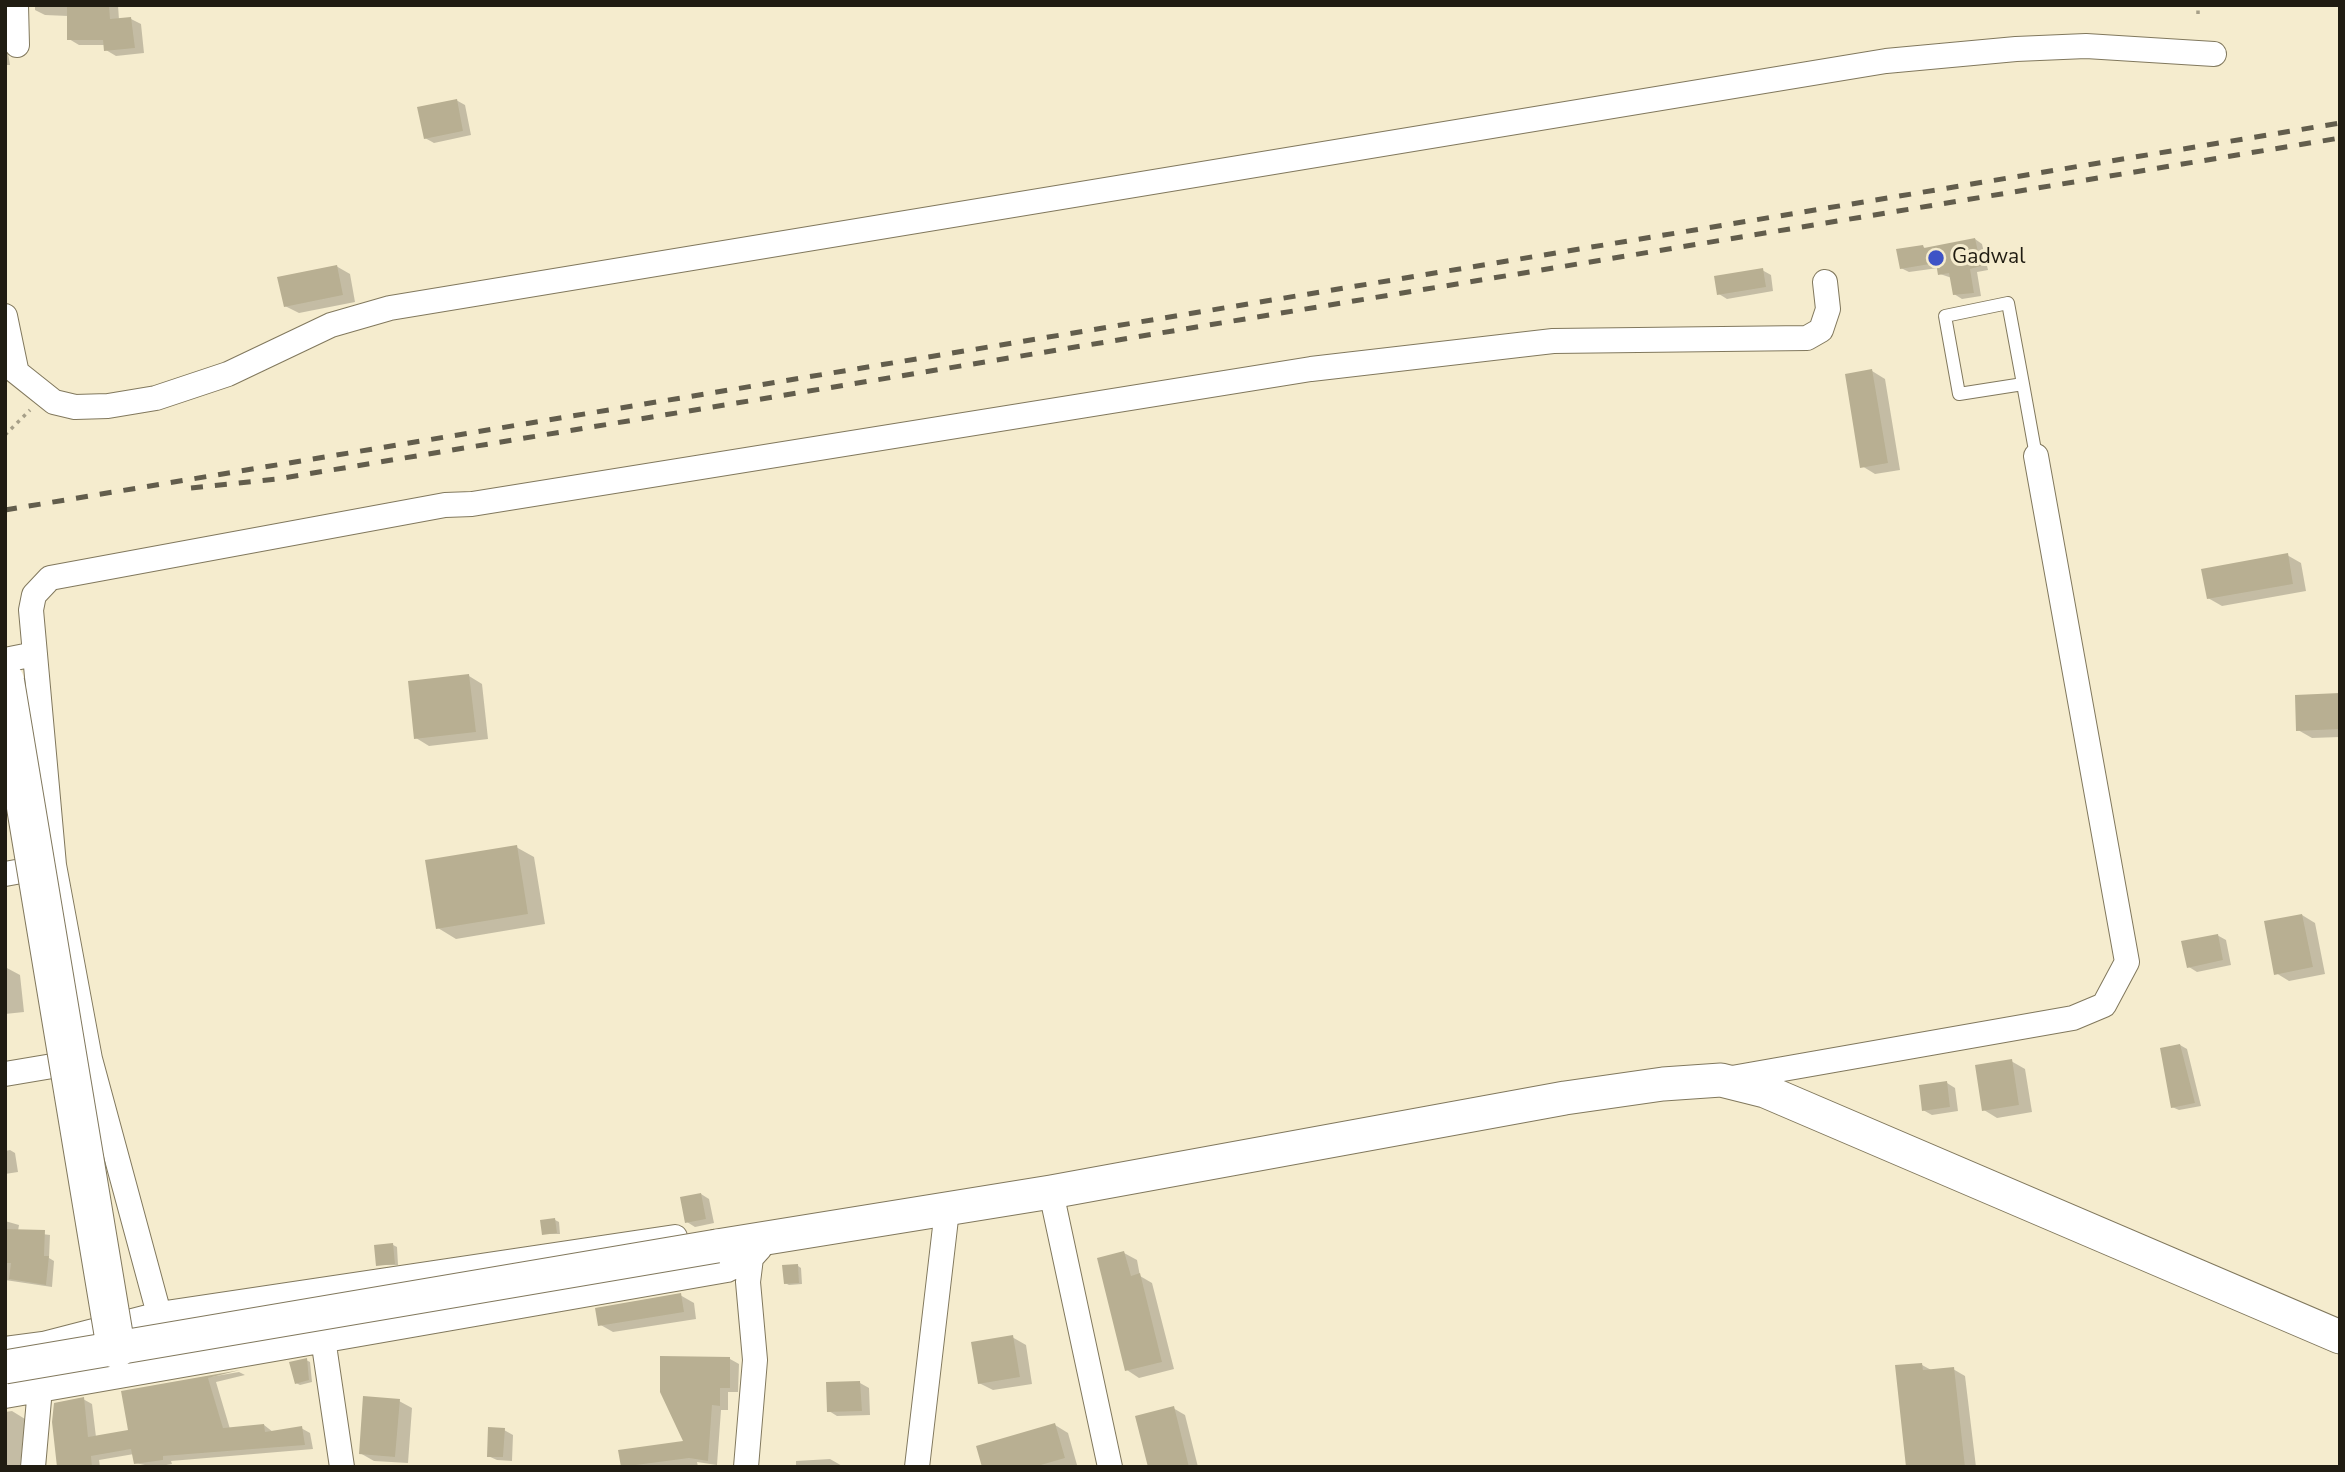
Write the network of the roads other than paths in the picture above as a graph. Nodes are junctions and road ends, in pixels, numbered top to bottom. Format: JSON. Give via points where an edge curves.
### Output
{"nodes":[{"id":1,"x":16,"y":5,"type":"edge"},
{"id":2,"x":17,"y":45,"type":"dead end"},
{"id":3,"x":2214,"y":54,"type":"dead end"},
{"id":4,"x":1825,"y":282,"type":"dead end"},
{"id":5,"x":5,"y":316,"type":"edge"},
{"id":6,"x":11,"y":366,"type":"edge"},
{"id":7,"x":2023,"y":384,"type":"junction"},
{"id":8,"x":2036,"y":456,"type":"joint"},
{"id":9,"x":35,"y":654,"type":"junction"},
{"id":10,"x":5,"y":660,"type":"edge"},
{"id":11,"x":5,"y":681,"type":"edge"},
{"id":12,"x":54,"y":865,"type":"junction"},
{"id":13,"x":5,"y":874,"type":"edge"},
{"id":14,"x":90,"y":1059,"type":"junction"},
{"id":15,"x":5,"y":1074,"type":"edge"},
{"id":16,"x":1721,"y":1080,"type":"junction"},
{"id":17,"x":1051,"y":1192,"type":"junction"},
{"id":18,"x":947,"y":1210,"type":"junction"},
{"id":19,"x":762,"y":1246,"type":"junction"},
{"id":20,"x":315,"y":1291,"type":"junction"},
{"id":21,"x":159,"y":1314,"type":"junction"},
{"id":22,"x":2340,"y":1337,"type":"edge"},
{"id":23,"x":324,"y":1339,"type":"junction"},
{"id":24,"x":43,"y":1344,"type":"junction"},
{"id":25,"x":5,"y":1349,"type":"edge"},
{"id":26,"x":116,"y":1349,"type":"junction"},
{"id":27,"x":5,"y":1367,"type":"edge"},
{"id":28,"x":40,"y":1391,"type":"junction"},
{"id":29,"x":5,"y":1396,"type":"edge"},
{"id":30,"x":33,"y":1467,"type":"edge"},
{"id":31,"x":342,"y":1467,"type":"edge"},
{"id":32,"x":746,"y":1467,"type":"edge"},
{"id":33,"x":917,"y":1467,"type":"edge"},
{"id":34,"x":1110,"y":1467,"type":"edge"}],
"edges":[{"from":1,"to":2,"type":"street"},
{"from":3,"to":6,"type":"street","via":[[2086,46],[1885,61],[390,308],[331,325],[228,374],[156,398],[75,407],[43,395]]},
{"from":4,"to":9,"type":"street","via":[[1825,320],[1821,330],[1807,338],[1553,341],[1311,369],[472,505],[445,505],[179,557],[71,573],[50,578],[34,595]]},
{"from":5,"to":6,"type":"street"},
{"from":7,"to":7,"type":"lane","via":[[2008,303],[1945,316],[1959,394]]},
{"from":7,"to":8,"type":"lane"},
{"from":8,"to":16,"type":"street","via":[[2127,962],[2104,1005],[2073,1018]]},
{"from":9,"to":10,"type":"street"},
{"from":9,"to":12,"type":"street"},
{"from":11,"to":26,"type":"main road","bridge":true},
{"from":12,"to":13,"type":"street"},
{"from":12,"to":14,"type":"street"},
{"from":14,"to":15,"type":"street"},
{"from":14,"to":21,"type":"street"},
{"from":16,"to":17,"type":"main road","via":[[1565,1098]]},
{"from":16,"to":22,"type":"main road","via":[[1765,1091]]},
{"from":17,"to":18,"type":"main road"},
{"from":17,"to":34,"type":"street"},
{"from":18,"to":19,"type":"main road"},
{"from":18,"to":33,"type":"street"},
{"from":19,"to":20,"type":"street","via":[[745,1230],[716,1231]]},
{"from":19,"to":23,"type":"street","via":[[727,1270]]},
{"from":19,"to":26,"type":"main road","bridge":true,"via":[[717,1246]]},
{"from":19,"to":32,"type":"street","via":[[748,1282],[755,1360]]},
{"from":20,"to":21,"type":"street"},
{"from":20,"to":23,"type":"street"},
{"from":21,"to":24,"type":"street"},
{"from":23,"to":28,"type":"street"},
{"from":23,"to":31,"type":"street"},
{"from":24,"to":25,"type":"street"},
{"from":24,"to":28,"type":"street"},
{"from":26,"to":27,"type":"main road","bridge":true},
{"from":28,"to":29,"type":"street"},
{"from":28,"to":30,"type":"street"}]}
